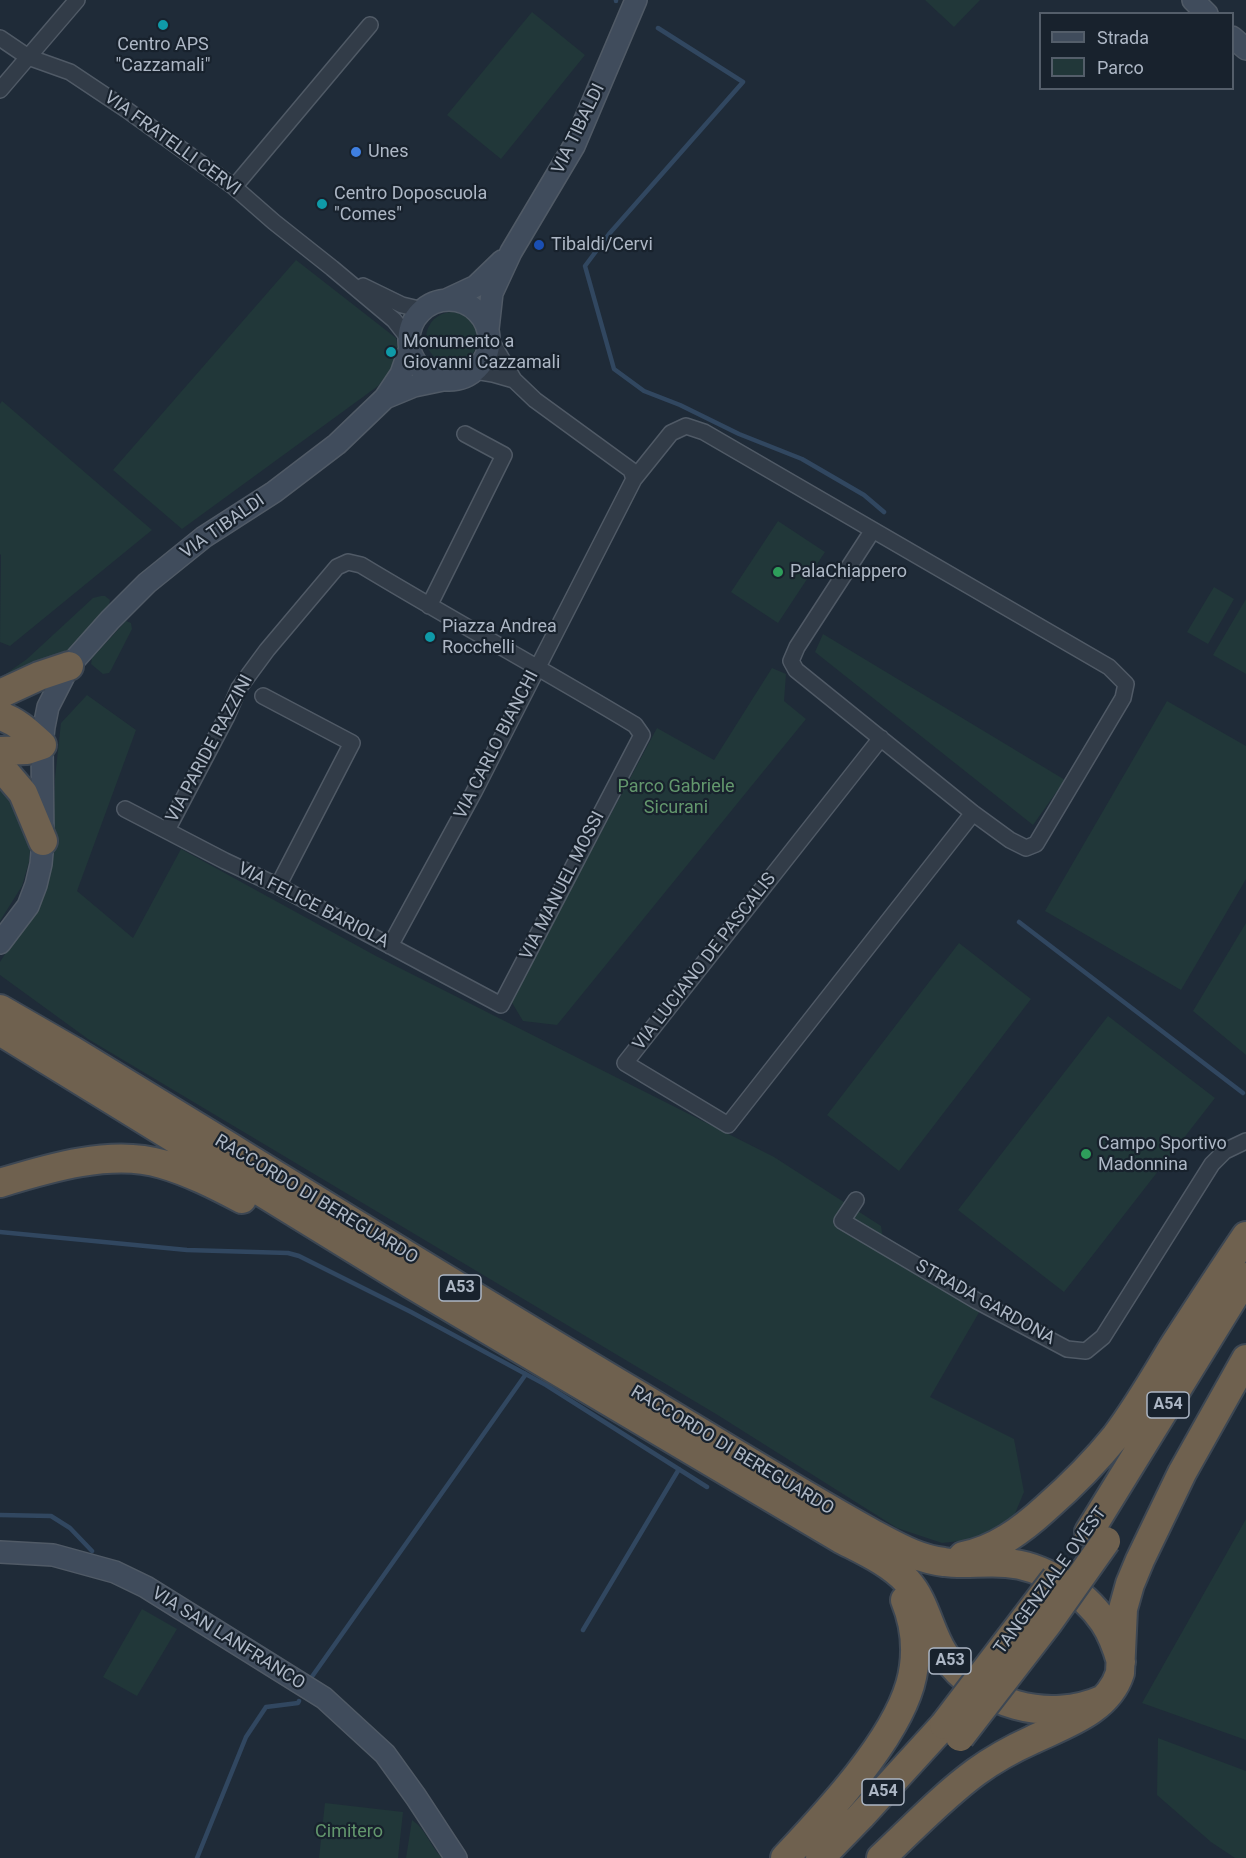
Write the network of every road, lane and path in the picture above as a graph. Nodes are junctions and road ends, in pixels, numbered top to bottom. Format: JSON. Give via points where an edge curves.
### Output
{"nodes":[{"id":1,"x":77,"y":0,"type":"edge"},
{"id":2,"x":636,"y":0,"type":"edge"},
{"id":3,"x":1193,"y":0,"type":"edge"},
{"id":4,"x":1206,"y":12,"type":"edge"},
{"id":5,"x":370,"y":25,"type":"dead end"},
{"id":6,"x":0,"y":38,"type":"edge"},
{"id":7,"x":1234,"y":38,"type":"edge"},
{"id":8,"x":1246,"y":49,"type":"edge"},
{"id":9,"x":28,"y":57,"type":"junction"},
{"id":10,"x":0,"y":90,"type":"edge"},
{"id":11,"x":234,"y":187,"type":"junction"},
{"id":12,"x":511,"y":252,"type":"junction"},
{"id":13,"x":332,"y":268,"type":"junction"},
{"id":14,"x":446,"y":300,"type":"junction"},
{"id":15,"x":423,"y":310,"type":"junction"},
{"id":16,"x":489,"y":333,"type":"junction"},
{"id":17,"x":409,"y":344,"type":"junction"},
{"id":18,"x":475,"y":371,"type":"junction"},
{"id":19,"x":443,"y":380,"type":"junction"},
{"id":20,"x":514,"y":380,"type":"junction"},
{"id":21,"x":385,"y":398,"type":"junction"},
{"id":22,"x":465,"y":434,"type":"dead end"},
{"id":23,"x":634,"y":479,"type":"junction"},
{"id":24,"x":873,"y":530,"type":"junction"},
{"id":25,"x":429,"y":606,"type":"junction"},
{"id":26,"x":69,"y":666,"type":"junction"},
{"id":27,"x":537,"y":666,"type":"junction"},
{"id":28,"x":0,"y":694,"type":"edge"},
{"id":29,"x":263,"y":696,"type":"dead end"},
{"id":30,"x":0,"y":717,"type":"edge"},
{"id":31,"x":881,"y":738,"type":"junction"},
{"id":32,"x":42,"y":745,"type":"junction"},
{"id":33,"x":0,"y":751,"type":"edge"},
{"id":34,"x":0,"y":766,"type":"edge"},
{"id":35,"x":125,"y":808,"type":"dead end"},
{"id":36,"x":973,"y":813,"type":"junction"},
{"id":37,"x":167,"y":830,"type":"junction"},
{"id":38,"x":43,"y":841,"type":"junction"},
{"id":39,"x":279,"y":886,"type":"junction"},
{"id":40,"x":0,"y":943,"type":"edge"},
{"id":41,"x":390,"y":946,"type":"junction"},
{"id":42,"x":501,"y":1005,"type":"joint"},
{"id":43,"x":5,"y":1016,"type":"edge"},
{"id":44,"x":1246,"y":1141,"type":"edge"},
{"id":45,"x":0,"y":1183,"type":"edge"},
{"id":46,"x":856,"y":1200,"type":"dead end"},
{"id":47,"x":1246,"y":1236,"type":"edge"},
{"id":48,"x":1246,"y":1277,"type":"edge"},
{"id":49,"x":411,"y":1284,"type":"junction"},
{"id":50,"x":1246,"y":1310,"type":"edge"},
{"id":51,"x":1246,"y":1359,"type":"edge"},
{"id":52,"x":845,"y":1530,"type":"junction"},
{"id":53,"x":1098,"y":1537,"type":"junction"},
{"id":54,"x":0,"y":1539,"type":"edge"},
{"id":55,"x":0,"y":1552,"type":"edge"},
{"id":56,"x":53,"y":1555,"type":"junction"},
{"id":57,"x":929,"y":1559,"type":"junction"},
{"id":58,"x":1121,"y":1662,"type":"junction"},
{"id":59,"x":1104,"y":1699,"type":"junction"},
{"id":60,"x":952,"y":1731,"type":"junction"},
{"id":61,"x":456,"y":1858,"type":"edge"},
{"id":62,"x":785,"y":1858,"type":"edge"},
{"id":63,"x":820,"y":1858,"type":"edge"},
{"id":64,"x":846,"y":1858,"type":"edge"},
{"id":65,"x":881,"y":1858,"type":"edge"}],
"edges":[{"from":1,"to":9,"type":"street"},
{"from":2,"to":12,"type":"street","name":"VIA TIBALDI","via":[[574,146]]},
{"from":3,"to":4,"type":"street"},
{"from":5,"to":11,"type":"street"},
{"from":6,"to":9,"type":"street","name":"VIA FRATELLI CERVI"},
{"from":7,"to":8,"type":"street"},
{"from":9,"to":10,"type":"street"},
{"from":9,"to":11,"type":"street","name":"VIA FRATELLI CERVI","via":[[70,72]]},
{"from":11,"to":13,"type":"street","name":"VIA FRATELLI CERVI"},
{"from":12,"to":14,"type":"street","name":"VIA TIBALDI","via":[[476,286]]},
{"from":12,"to":16,"type":"street","name":"VIA TIBALDI","via":[[492,293]]},
{"from":13,"to":15,"type":"street","name":"VIA FRATELLI CERVI","via":[[402,305]]},
{"from":13,"to":17,"type":"street","name":"VIA FRATELLI CERVI","via":[[394,320]]},
{"from":14,"to":15,"type":"street"},
{"from":14,"to":16,"type":"street","via":[[472,307],[482,316]]},
{"from":15,"to":17,"type":"street","via":[[413,323]]},
{"from":16,"to":18,"type":"street","via":[[485,359]]},
{"from":16,"to":20,"type":"street"},
{"from":17,"to":19,"type":"street","via":[[421,369]]},
{"from":17,"to":21,"type":"street","name":"VIA TIBALDI","via":[[401,374]]},
{"from":18,"to":19,"type":"street","via":[[460,379]]},
{"from":18,"to":20,"type":"street"},
{"from":19,"to":21,"type":"street","name":"VIA TIBALDI"},
{"from":20,"to":23,"type":"street","via":[[535,400],[631,470]]},
{"from":21,"to":26,"type":"street","name":"VIA TIBALDI","via":[[337,444],[274,492],[204,537],[147,583]]},
{"from":22,"to":25,"type":"street","via":[[504,455]]},
{"from":23,"to":24,"type":"street","name":"VIA CARLO BIANCHI","via":[[671,433],[686,426],[704,432]]},
{"from":23,"to":27,"type":"street","name":"VIA CARLO BIANCHI"},
{"from":24,"to":31,"type":"street","via":[[796,646],[792,660],[796,670]]},
{"from":24,"to":36,"type":"street","via":[[1109,667],[1126,684],[1124,698],[1036,844],[1026,848]]},
{"from":25,"to":27,"type":"street"},
{"from":25,"to":37,"type":"street","name":"VIA PARIDE RAZZINI","via":[[361,565],[348,562],[337,567],[239,688]]},
{"from":26,"to":28,"type":"highway"},
{"from":26,"to":32,"type":"street","name":"VIA TIBALDI","via":[[48,707]]},
{"from":27,"to":41,"type":"street","name":"VIA CARLO BIANCHI"},
{"from":27,"to":42,"type":"street","name":"VIA MANUEL MOSSI","via":[[635,725],[642,735]]},
{"from":29,"to":39,"type":"street","via":[[352,743]]},
{"from":30,"to":32,"type":"highway","via":[[24,728]]},
{"from":31,"to":36,"type":"street"},
{"from":31,"to":36,"type":"street","name":"VIA LUCIANO DE PASCALIS","via":[[625,1063],[728,1125]]},
{"from":32,"to":33,"type":"highway"},
{"from":32,"to":38,"type":"street","name":"VIA TIBALDI"},
{"from":34,"to":38,"type":"highway","via":[[23,793]]},
{"from":35,"to":37,"type":"street","name":"VIA FELICE BARIOLA"},
{"from":37,"to":39,"type":"street","name":"VIA FELICE BARIOLA"},
{"from":38,"to":40,"type":"street","name":"VIA TIBALDI","via":[[41,864],[28,906]]},
{"from":39,"to":41,"type":"street","name":"VIA FELICE BARIOLA"},
{"from":41,"to":42,"type":"street","name":"VIA FELICE BARIOLA"},
{"from":43,"to":49,"type":"highway","name":"RACCORDO DI BEREGUARDO","number":"A53"},
{"from":43,"to":52,"type":"highway","name":"RACCORDO DI BEREGUARDO","number":"A53","via":[[73,1051],[533,1332]]},
{"from":44,"to":46,"type":"street","name":"STRADA GARDONA","via":[[1225,1151],[1212,1164],[1103,1337],[1086,1351],[1068,1349],[977,1301],[842,1221]]},
{"from":45,"to":49,"type":"highway","via":[[84,1162],[127,1159],[161,1163],[189,1173]]},
{"from":47,"to":57,"type":"highway","via":[[1116,1436],[1061,1495],[1018,1532],[992,1546],[960,1557]]},
{"from":48,"to":53,"type":"highway","name":"TANGENZIALE OVEST","number":"A54"},
{"from":49,"to":52,"type":"highway","name":"RACCORDO DI BEREGUARDO","number":"A53"},
{"from":50,"to":53,"type":"highway","name":"TANGENZIALE OVEST","number":"A54","via":[[1189,1407]]},
{"from":51,"to":58,"type":"highway","via":[[1182,1473],[1130,1584],[1123,1609]]},
{"from":52,"to":57,"type":"highway","number":"A53"},
{"from":52,"to":59,"type":"highway","number":"A53","via":[[905,1579],[918,1596],[944,1654],[980,1688],[1006,1702],[1042,1710],[1067,1710]]},
{"from":52,"to":62,"type":"highway","via":[[903,1596],[913,1627],[913,1672],[889,1731],[826,1813]]},
{"from":53,"to":60,"type":"highway","name":"TANGENZIALE OVEST","number":"A54","bridge":true,"via":[[1048,1623]]},
{"from":54,"to":56,"type":"street","via":[[36,1541]]},
{"from":55,"to":56,"type":"street","name":"VIA SAN LANFRANCO"},
{"from":56,"to":61,"type":"street","name":"VIA SAN LANFRANCO","via":[[115,1572],[146,1587],[324,1698],[385,1754]]},
{"from":57,"to":58,"type":"highway","number":"A53","via":[[953,1563],[1004,1562],[1042,1571],[1095,1610],[1108,1628]]},
{"from":58,"to":59,"type":"highway","via":[[1117,1682]]},
{"from":59,"to":65,"type":"highway","via":[[1084,1715],[982,1768]]},
{"from":60,"to":63,"type":"highway","name":"TANGENZIALE OVEST","number":"A54"},
{"from":60,"to":64,"type":"highway","name":"TANGENZIALE OVEST","number":"A54"}]}
